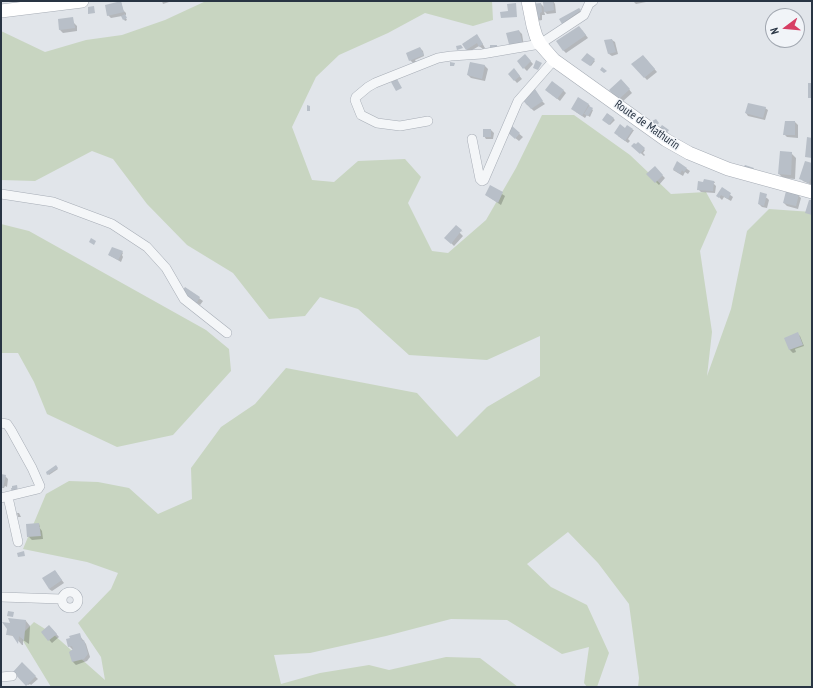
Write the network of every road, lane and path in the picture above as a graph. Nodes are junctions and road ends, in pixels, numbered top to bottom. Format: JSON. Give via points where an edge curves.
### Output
{"nodes":[{"id":1,"x":82,"y":1,"type":"edge"},
{"id":2,"x":528,"y":1,"type":"edge"},
{"id":3,"x":593,"y":1,"type":"edge"},
{"id":4,"x":1,"y":11,"type":"edge"},
{"id":5,"x":540,"y":44,"type":"junction"},
{"id":6,"x":554,"y":60,"type":"junction"},
{"id":7,"x":428,"y":121,"type":"dead end"},
{"id":8,"x":472,"y":139,"type":"dead end"},
{"id":9,"x":812,"y":192,"type":"edge"},
{"id":10,"x":1,"y":194,"type":"edge"},
{"id":11,"x":227,"y":333,"type":"dead end"},
{"id":12,"x":1,"y":423,"type":"edge"},
{"id":13,"x":4,"y":498,"type":"edge"},
{"id":14,"x":18,"y":542,"type":"dead end"},
{"id":15,"x":1,"y":597,"type":"edge"},
{"id":16,"x":61,"y":599,"type":"dead end"},
{"id":17,"x":12,"y":676,"type":"dead end"},
{"id":18,"x":1,"y":677,"type":"edge"}],
"edges":[{"from":1,"to":4,"type":"street"},
{"from":2,"to":5,"type":"street","name":"Route de Mathurin","via":[[532,26]]},
{"from":3,"to":5,"type":"street","via":[[584,15]]},
{"from":5,"to":6,"type":"street","name":"Route de Mathurin"},
{"from":5,"to":7,"type":"street","via":[[482,54],[438,58],[375,83],[355,100],[361,115],[377,123],[400,126]]},
{"from":6,"to":8,"type":"street","via":[[518,102],[482,181]]},
{"from":6,"to":9,"type":"street","name":"Route de Mathurin","via":[[666,140],[689,153],[728,169]]},
{"from":10,"to":11,"type":"street","via":[[53,202],[112,224],[147,246],[166,268],[184,299]]},
{"from":12,"to":13,"type":"street","via":[[7,424],[11,430],[40,486],[38,490]]},
{"from":13,"to":14,"type":"street"},
{"from":15,"to":16,"type":"street"},
{"from":17,"to":18,"type":"street"}]}
